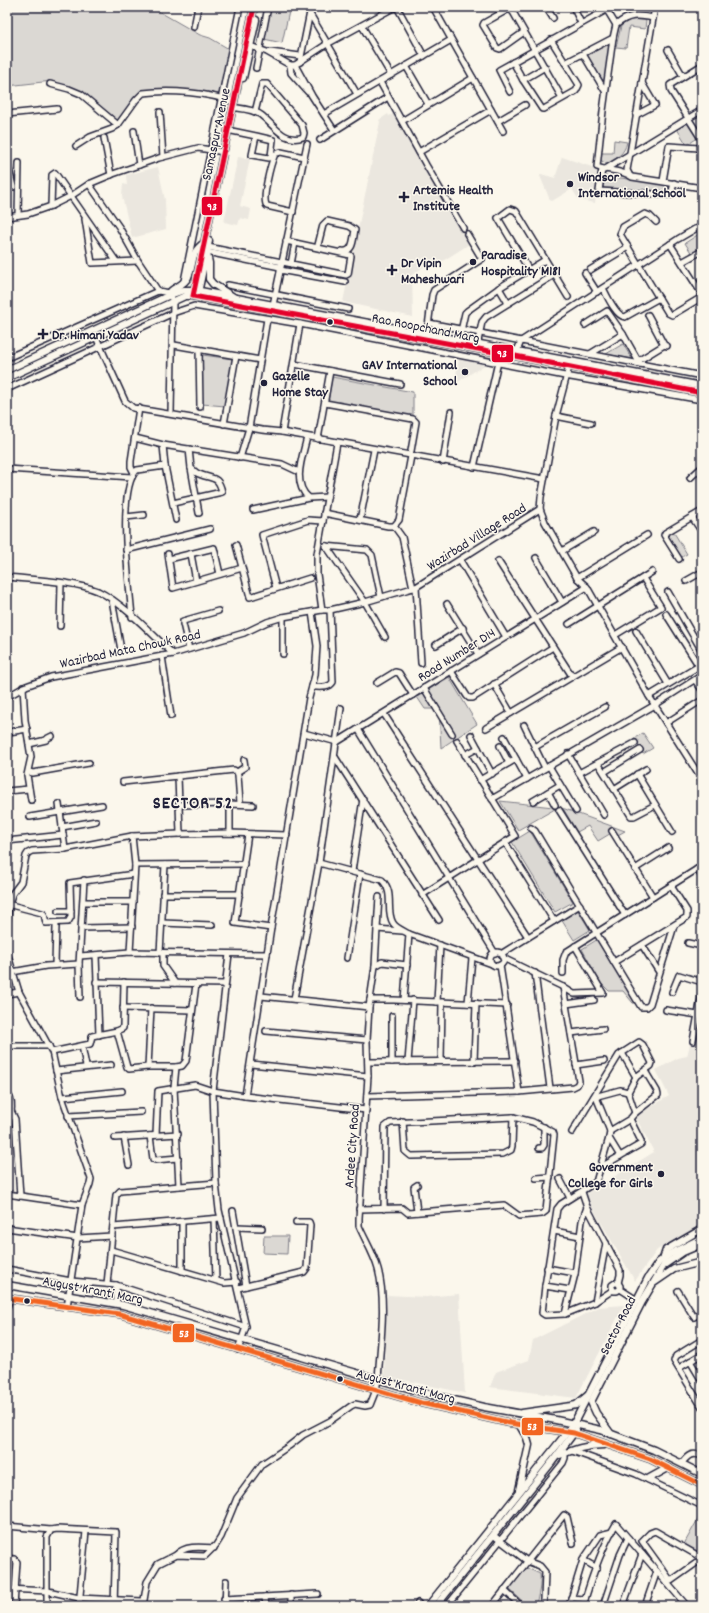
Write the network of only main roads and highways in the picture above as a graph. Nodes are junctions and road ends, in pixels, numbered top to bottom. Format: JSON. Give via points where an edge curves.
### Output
{"nodes":[{"id":1,"x":254,"y":7,"type":"edge"},
{"id":2,"x":258,"y":7,"type":"edge"},
{"id":3,"x":235,"y":105,"type":"junction"},
{"id":4,"x":222,"y":171,"type":"junction"},
{"id":5,"x":206,"y":247,"type":"junction"},
{"id":6,"x":196,"y":293,"type":"junction"},
{"id":7,"x":170,"y":294,"type":"junction"},
{"id":8,"x":234,"y":298,"type":"junction"},
{"id":9,"x":174,"y":302,"type":"junction"},
{"id":10,"x":308,"y":314,"type":"junction"},
{"id":11,"x":477,"y":346,"type":"junction"},
{"id":12,"x":7,"y":370,"type":"edge"},
{"id":13,"x":7,"y":378,"type":"edge"},
{"id":14,"x":641,"y":378,"type":"junction"},
{"id":15,"x":702,"y":386,"type":"edge"},
{"id":16,"x":702,"y":393,"type":"edge"},
{"id":17,"x":702,"y":1229,"type":"edge"},
{"id":18,"x":702,"y":1238,"type":"edge"},
{"id":19,"x":702,"y":1244,"type":"edge"},
{"id":20,"x":663,"y":1259,"type":"junction"},
{"id":21,"x":702,"y":1262,"type":"edge"},
{"id":22,"x":7,"y":1285,"type":"edge"},
{"id":23,"x":651,"y":1285,"type":"junction"},
{"id":24,"x":9,"y":1298,"type":"edge"},
{"id":25,"x":591,"y":1393,"type":"junction"},
{"id":26,"x":515,"y":1413,"type":"junction"},
{"id":27,"x":519,"y":1424,"type":"junction"},
{"id":28,"x":576,"y":1425,"type":"junction"},
{"id":29,"x":571,"y":1433,"type":"junction"},
{"id":30,"x":611,"y":1434,"type":"junction"},
{"id":31,"x":609,"y":1445,"type":"junction"},
{"id":32,"x":557,"y":1456,"type":"junction"},
{"id":33,"x":668,"y":1468,"type":"junction"},
{"id":34,"x":702,"y":1474,"type":"edge"},
{"id":35,"x":648,"y":1479,"type":"road end"},
{"id":36,"x":702,"y":1485,"type":"edge"},
{"id":37,"x":518,"y":1494,"type":"junction"},
{"id":38,"x":428,"y":1606,"type":"edge"},
{"id":39,"x":436,"y":1606,"type":"edge"}],
"edges":[{"from":1,"to":3,"type":"main road","name":"Samaspur Avenue"},
{"from":2,"to":3,"type":"main road","name":"Samaspur Avenue"},
{"from":3,"to":4,"type":"main road","name":"Samaspur Avenue"},
{"from":3,"to":4,"type":"main road","name":"Samaspur Avenue","via":[[232,131]]},
{"from":4,"to":5,"type":"main road","name":"Samaspur Avenue"},
{"from":5,"to":6,"type":"main road","name":"Samaspur Avenue"},
{"from":5,"to":6,"type":"main road","name":"Samaspur Avenue"},
{"from":5,"to":7,"type":"main road","via":[[194,249],[189,276]]},
{"from":5,"to":8,"type":"main road","via":[[209,279]]},
{"from":6,"to":7,"type":"main road","name":"Rao Roopchand Marg","via":[[184,290]]},
{"from":6,"to":8,"type":"main road","name":"Rao Roopchand Marg"},
{"from":6,"to":9,"type":"main road","name":"Rao Roopchand Marg"},
{"from":6,"to":10,"type":"main road","name":"Rao Roopchand Marg"},
{"from":7,"to":9,"type":"main road"},
{"from":7,"to":12,"type":"main road","name":"Rao Roopchand Marg"},
{"from":8,"to":10,"type":"main road","name":"Rao Roopchand Marg"},
{"from":9,"to":13,"type":"main road","name":"Rao Roopchand Marg"},
{"from":10,"to":11,"type":"main road","name":"Rao Roopchand Marg"},
{"from":10,"to":11,"type":"main road","name":"Rao Roopchand Marg","via":[[459,340]]},
{"from":11,"to":14,"type":"main road","name":"Rao Roopchand Marg","via":[[569,367]]},
{"from":11,"to":14,"type":"main road","name":"Rao Roopchand Marg","via":[[517,351]]},
{"from":14,"to":15,"type":"main road","name":"Rao Roopchand Marg"},
{"from":14,"to":16,"type":"main road","name":"Rao Roopchand Marg"},
{"from":17,"to":20,"type":"main road","via":[[669,1248]]},
{"from":18,"to":20,"type":"main road","name":"Sector Road"},
{"from":19,"to":23,"type":"main road","name":"Sector Road","via":[[672,1258],[664,1265]]},
{"from":20,"to":25,"type":"main road","name":"Sector Road","via":[[648,1278]]},
{"from":21,"to":23,"type":"main road","via":[[674,1269]]},
{"from":22,"to":26,"type":"main road","name":"August Kranti Marg","via":[[117,1304],[432,1395]]},
{"from":23,"to":30,"type":"main road","name":"Sector Road","via":[[591,1402]]},
{"from":24,"to":27,"type":"main road","name":"August Kranti Marg","via":[[140,1319],[421,1403]]},
{"from":25,"to":26,"type":"main road","via":[[576,1405]]},
{"from":25,"to":28,"type":"main road","name":"Sector Road"},
{"from":26,"to":28,"type":"main road","name":"August Kranti Marg"},
{"from":27,"to":29,"type":"main road","name":"August Kranti Marg"},
{"from":27,"to":37,"type":"main road","via":[[529,1445]]},
{"from":28,"to":29,"type":"main road","name":"Sector Road"},
{"from":28,"to":30,"type":"main road","name":"August Kranti Marg"},
{"from":29,"to":31,"type":"main road","name":"August Kranti Marg"},
{"from":29,"to":32,"type":"main road"},
{"from":29,"to":37,"type":"main road"},
{"from":30,"to":34,"type":"main road","name":"August Kranti Marg","via":[[654,1450]]},
{"from":31,"to":32,"type":"main road","via":[[580,1447]]},
{"from":31,"to":33,"type":"main road","name":"August Kranti Marg"},
{"from":32,"to":39,"type":"main road"},
{"from":33,"to":35,"type":"main road"},
{"from":33,"to":36,"type":"main road","name":"August Kranti Marg"},
{"from":37,"to":38,"type":"main road"}]}
